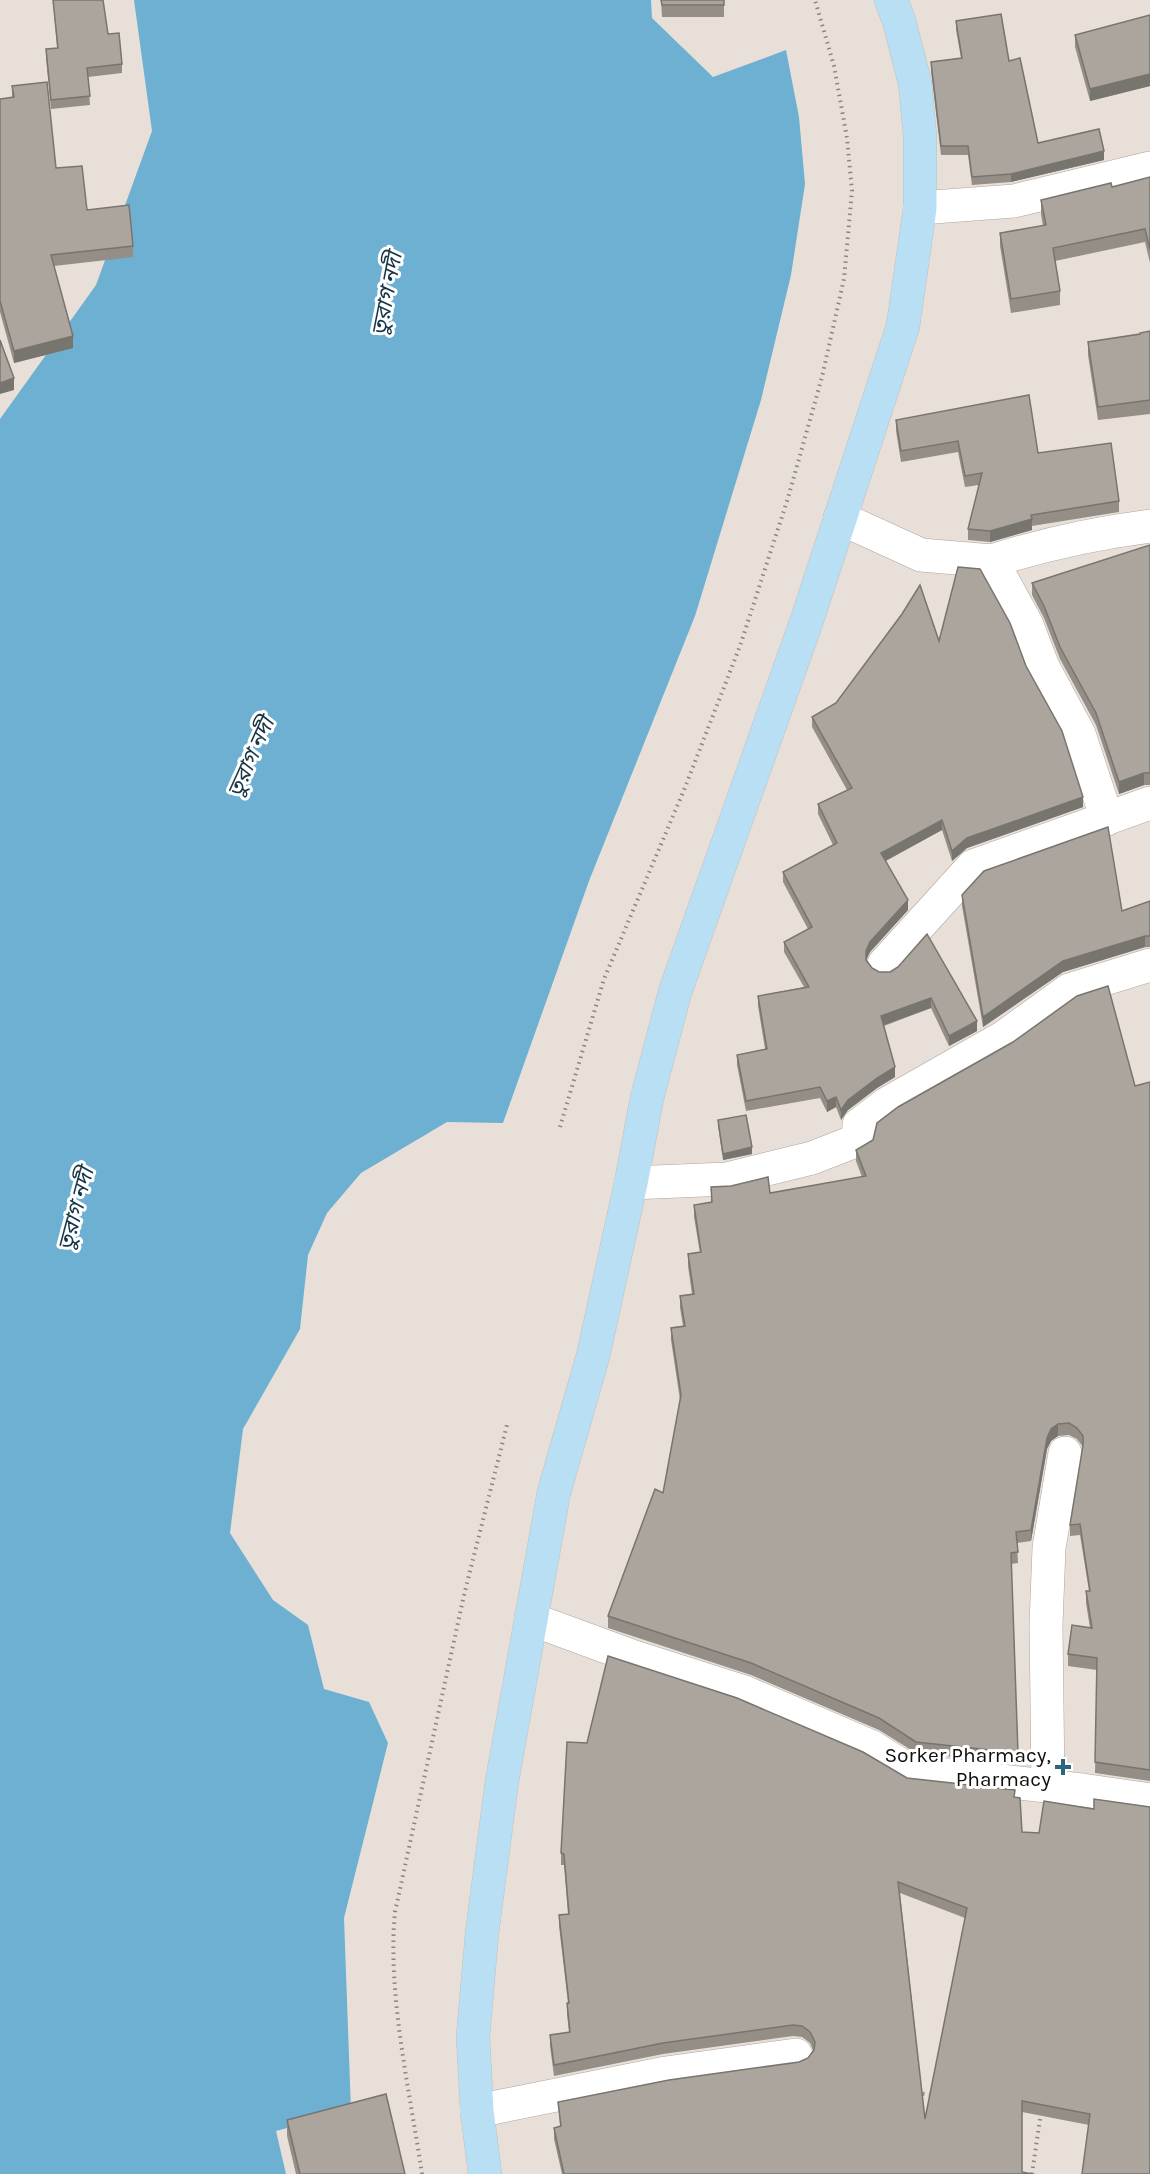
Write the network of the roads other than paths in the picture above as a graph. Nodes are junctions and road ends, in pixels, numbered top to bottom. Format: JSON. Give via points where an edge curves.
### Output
{"nodes":[{"id":1,"x":891,"y":0,"type":"edge"},
{"id":2,"x":1150,"y":168,"type":"edge"},
{"id":3,"x":920,"y":208,"type":"junction"},
{"id":4,"x":840,"y":518,"type":"junction"},
{"id":5,"x":1150,"y":526,"type":"edge"},
{"id":6,"x":992,"y":561,"type":"junction"},
{"id":7,"x":1150,"y":803,"type":"edge"},
{"id":8,"x":1107,"y":819,"type":"junction"},
{"id":9,"x":884,"y":964,"type":"dead end"},
{"id":10,"x":1150,"y":966,"type":"edge"},
{"id":11,"x":631,"y":1183,"type":"junction"},
{"id":12,"x":1065,"y":1453,"type":"dead end"},
{"id":13,"x":531,"y":1619,"type":"junction"},
{"id":14,"x":1048,"y":1786,"type":"junction"},
{"id":15,"x":1150,"y":1800,"type":"edge"},
{"id":16,"x":796,"y":2055,"type":"dead end"},
{"id":17,"x":477,"y":2111,"type":"junction"},
{"id":18,"x":485,"y":2174,"type":"edge"}],
"edges":[{"from":1,"to":3,"type":"highway","via":[[915,83]]},
{"from":2,"to":3,"type":"street","via":[[1014,201]]},
{"from":3,"to":4,"type":"highway","via":[[903,326]]},
{"from":4,"to":6,"type":"street","via":[[921,555]]},
{"from":4,"to":11,"type":"highway","via":[[675,992],[647,1098]]},
{"from":5,"to":6,"type":"street","via":[[1100,533]]},
{"from":6,"to":8,"type":"street","via":[[1079,734]]},
{"from":7,"to":8,"type":"street"},
{"from":8,"to":9,"type":"street","via":[[973,866]]},
{"from":10,"to":11,"type":"street","via":[[1069,990],[1004,1037],[888,1103],[859,1125],[858,1140],[812,1158],[727,1179]]},
{"from":11,"to":13,"type":"highway","via":[[593,1356],[554,1492]]},
{"from":12,"to":14,"type":"street","via":[[1048,1558]]},
{"from":13,"to":14,"type":"street","via":[[744,1692],[872,1747],[910,1771]]},
{"from":13,"to":17,"type":"highway","via":[[502,1782],[482,1933],[473,2037]]},
{"from":14,"to":15,"type":"street"},
{"from":16,"to":17,"type":"street","via":[[666,2073]]},
{"from":17,"to":18,"type":"highway"}]}
